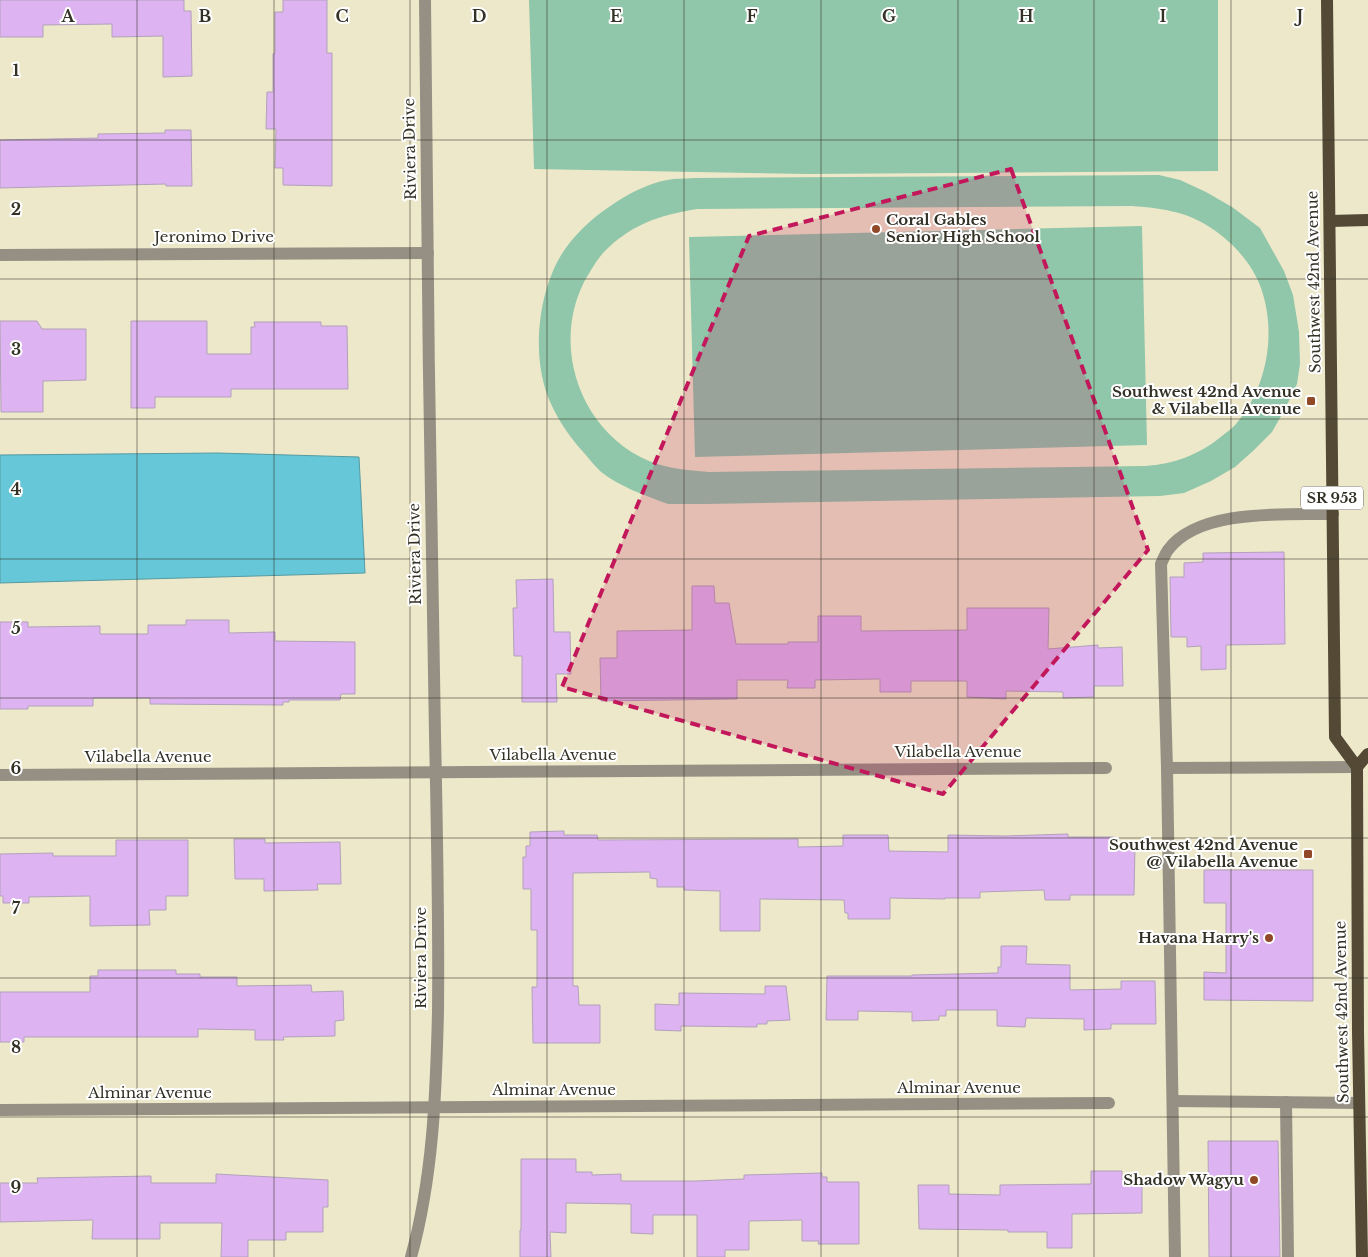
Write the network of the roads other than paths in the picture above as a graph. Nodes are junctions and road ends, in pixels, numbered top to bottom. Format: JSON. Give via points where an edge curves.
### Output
{"nodes":[{"id":1,"x":425,"y":0,"type":"edge"},
{"id":2,"x":1327,"y":0,"type":"edge"},
{"id":3,"x":1368,"y":220,"type":"edge"},
{"id":4,"x":1330,"y":221,"type":"junction"},
{"id":5,"x":428,"y":252,"type":"junction"},
{"id":6,"x":0,"y":255,"type":"edge"},
{"id":7,"x":1333,"y":514,"type":"junction"},
{"id":8,"x":1368,"y":754,"type":"edge"},
{"id":9,"x":1357,"y":767,"type":"junction"},
{"id":10,"x":1106,"y":768,"type":"dead end"},
{"id":11,"x":1167,"y":768,"type":"junction"},
{"id":12,"x":436,"y":772,"type":"junction"},
{"id":13,"x":0,"y":774,"type":"edge"},
{"id":14,"x":1173,"y":1101,"type":"junction"},
{"id":15,"x":1286,"y":1102,"type":"junction"},
{"id":16,"x":1109,"y":1103,"type":"dead end"},
{"id":17,"x":1359,"y":1103,"type":"junction"},
{"id":18,"x":434,"y":1107,"type":"junction"},
{"id":19,"x":0,"y":1110,"type":"edge"},
{"id":20,"x":1364,"y":1120,"type":"edge"},
{"id":21,"x":411,"y":1257,"type":"edge"},
{"id":22,"x":1175,"y":1257,"type":"edge"},
{"id":23,"x":1288,"y":1257,"type":"edge"},
{"id":24,"x":1362,"y":1257,"type":"edge"}],
"edges":[{"from":1,"to":5,"type":"street","name":"Riviera Drive"},
{"from":2,"to":4,"type":"main road","name":"Southwest 42nd Avenue","number":"SR 953"},
{"from":3,"to":4,"type":"main road"},
{"from":4,"to":7,"type":"main road","name":"Southwest 42nd Avenue","number":"SR 953"},
{"from":5,"to":6,"type":"street","name":"Jeronimo Drive"},
{"from":5,"to":12,"type":"street","name":"Riviera Drive"},
{"from":7,"to":9,"type":"main road","name":"Southwest 42nd Avenue","number":"SR 953","via":[[1334,737]]},
{"from":7,"to":11,"type":"street","via":[[1268,514],[1227,519],[1182,536],[1168,550],[1161,564]]},
{"from":8,"to":9,"type":"main road"},
{"from":9,"to":11,"type":"street"},
{"from":9,"to":17,"type":"main road","name":"Southwest 42nd Avenue"},
{"from":10,"to":12,"type":"street","name":"Vilabella Avenue"},
{"from":11,"to":14,"type":"street"},
{"from":12,"to":13,"type":"street","name":"Vilabella Avenue"},
{"from":12,"to":18,"type":"street","name":"Riviera Drive","via":[[438,957]]},
{"from":14,"to":15,"type":"street"},
{"from":14,"to":22,"type":"street"},
{"from":15,"to":17,"type":"street"},
{"from":15,"to":23,"type":"street"},
{"from":16,"to":18,"type":"street","name":"Alminar Avenue"},
{"from":17,"to":20,"type":"main road","name":"Southwest 42nd Avenue"},
{"from":18,"to":19,"type":"street","name":"Alminar Avenue"},
{"from":18,"to":21,"type":"street","name":"Riviera Drive","via":[[428,1174]]},
{"from":20,"to":24,"type":"main road","name":"Southwest 42nd Avenue"}]}
